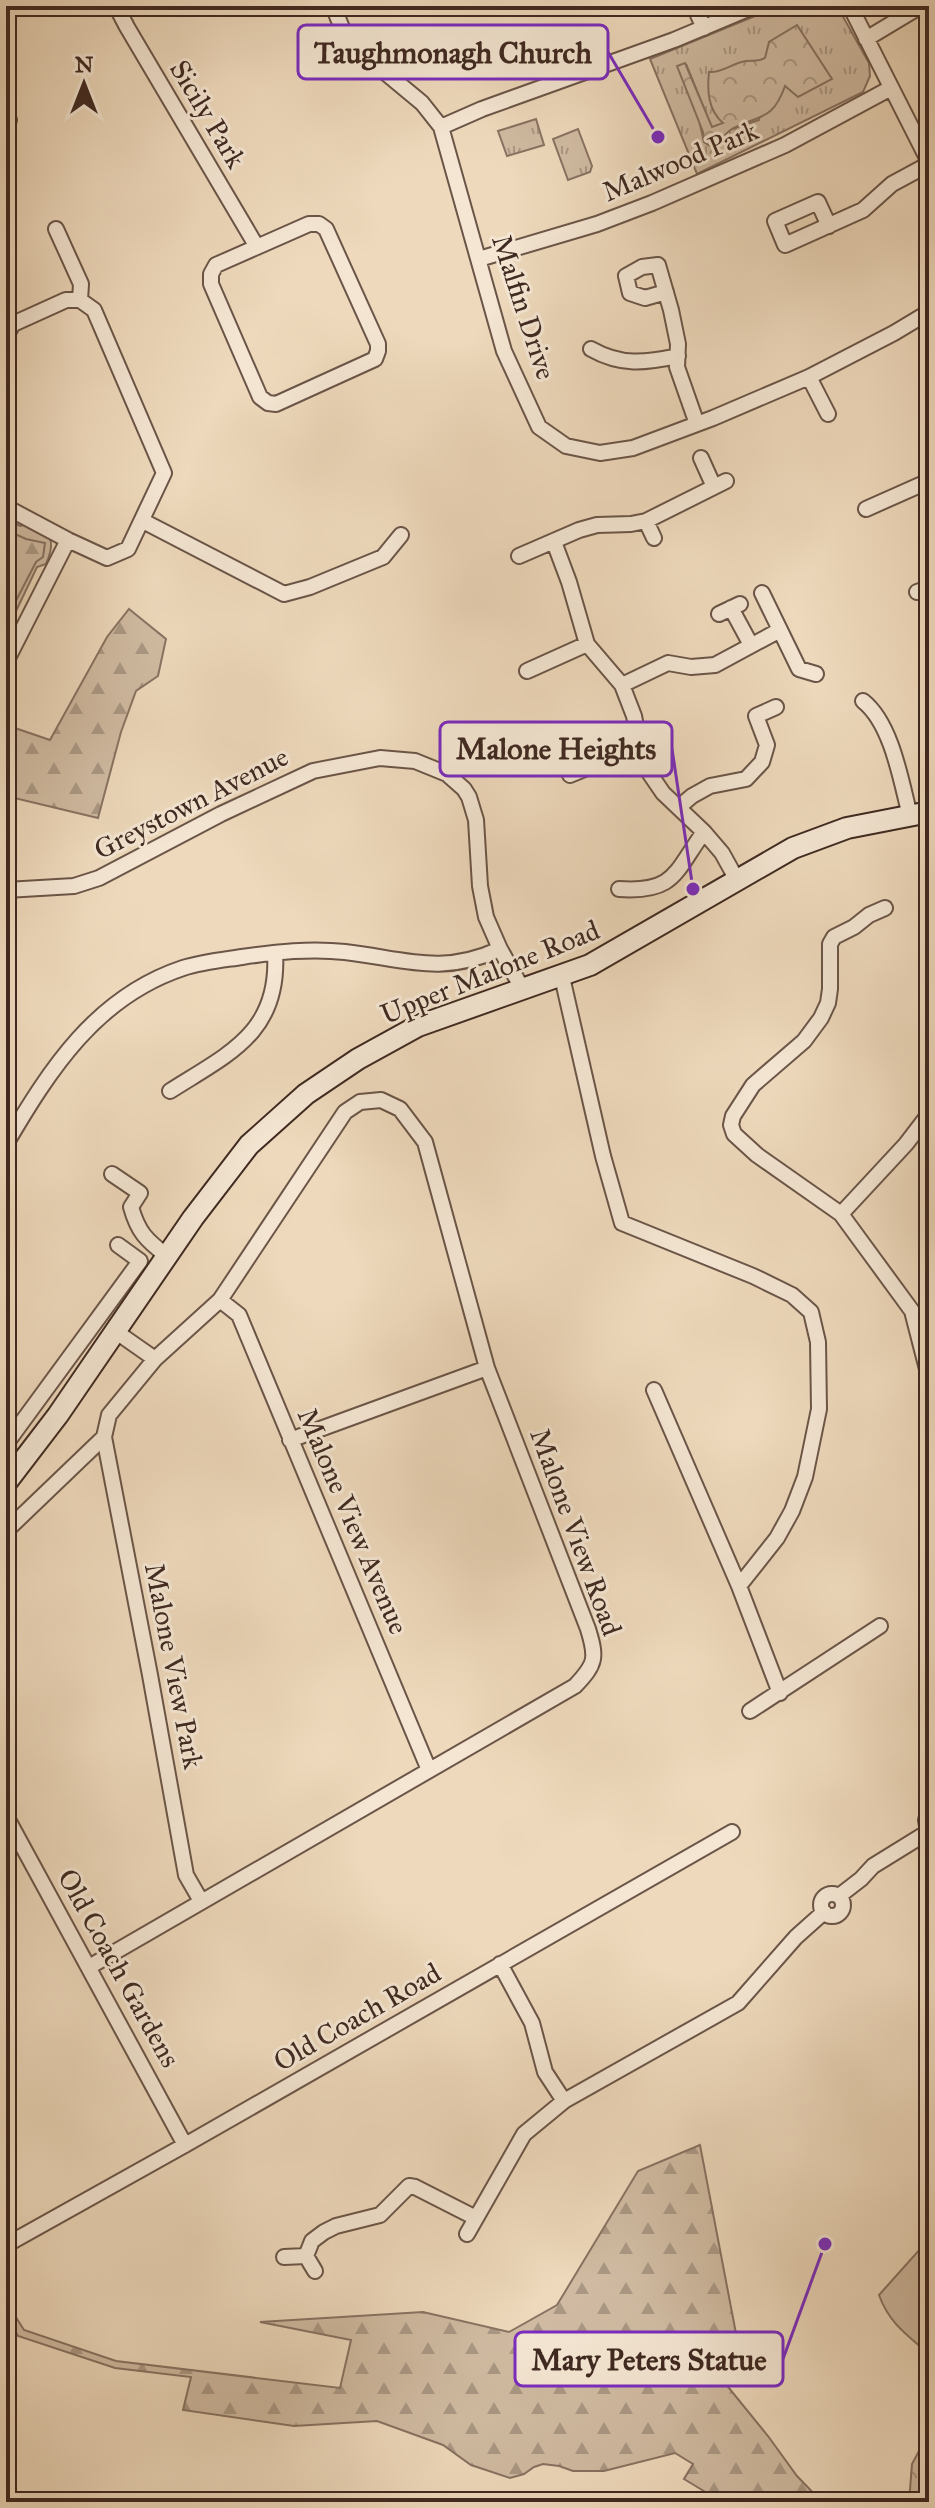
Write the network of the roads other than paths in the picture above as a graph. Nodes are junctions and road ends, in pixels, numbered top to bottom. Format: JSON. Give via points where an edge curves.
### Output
{"nodes":[{"id":1,"x":116,"y":6,"type":"edge"},
{"id":2,"x":333,"y":6,"type":"edge"},
{"id":3,"x":694,"y":6,"type":"edge"},
{"id":4,"x":755,"y":6,"type":"edge"},
{"id":5,"x":850,"y":6,"type":"edge"},
{"id":6,"x":921,"y":6,"type":"edge"},
{"id":7,"x":704,"y":28,"type":"junction"},
{"id":8,"x":866,"y":39,"type":"junction"},
{"id":9,"x":891,"y":88,"type":"junction"},
{"id":10,"x":441,"y":127,"type":"junction"},
{"id":11,"x":929,"y":163,"type":"edge"},
{"id":12,"x":829,"y":226,"type":"dead end"},
{"id":13,"x":56,"y":229,"type":"dead end"},
{"id":14,"x":257,"y":247,"type":"junction"},
{"id":15,"x":479,"y":259,"type":"junction"},
{"id":16,"x":666,"y":292,"type":"dead end"},
{"id":17,"x":80,"y":300,"type":"junction"},
{"id":18,"x":929,"y":312,"type":"edge"},
{"id":19,"x":6,"y":336,"type":"edge"},
{"id":20,"x":591,"y":349,"type":"dead end"},
{"id":21,"x":678,"y":356,"type":"junction"},
{"id":22,"x":809,"y":377,"type":"junction"},
{"id":23,"x":828,"y":414,"type":"dead end"},
{"id":24,"x":697,"y":424,"type":"junction"},
{"id":25,"x":701,"y":458,"type":"dead end"},
{"id":26,"x":929,"y":481,"type":"edge"},
{"id":27,"x":6,"y":507,"type":"edge"},
{"id":28,"x":866,"y":509,"type":"dead end"},
{"id":29,"x":143,"y":521,"type":"junction"},
{"id":30,"x":646,"y":521,"type":"junction"},
{"id":31,"x":401,"y":535,"type":"dead end"},
{"id":32,"x":654,"y":538,"type":"dead end"},
{"id":33,"x":68,"y":540,"type":"junction"},
{"id":34,"x":554,"y":542,"type":"junction"},
{"id":35,"x":519,"y":556,"type":"dead end"},
{"id":36,"x":762,"y":593,"type":"dead end"},
{"id":37,"x":730,"y":609,"type":"dead end"},
{"id":38,"x":780,"y":630,"type":"junction"},
{"id":39,"x":587,"y":644,"type":"junction"},
{"id":40,"x":751,"y":645,"type":"junction"},
{"id":41,"x":6,"y":662,"type":"edge"},
{"id":42,"x":530,"y":665,"type":"dead end"},
{"id":43,"x":816,"y":674,"type":"dead end"},
{"id":44,"x":622,"y":685,"type":"junction"},
{"id":45,"x":863,"y":701,"type":"dead end"},
{"id":46,"x":776,"y":707,"type":"dead end"},
{"id":47,"x":640,"y":746,"type":"junction"},
{"id":48,"x":575,"y":768,"type":"dead end"},
{"id":49,"x":679,"y":807,"type":"junction"},
{"id":50,"x":919,"y":814,"type":"edge"},
{"id":51,"x":704,"y":832,"type":"junction"},
{"id":52,"x":737,"y":880,"type":"junction"},
{"id":53,"x":619,"y":889,"type":"dead end"},
{"id":54,"x":6,"y":890,"type":"edge"},
{"id":55,"x":885,"y":908,"type":"dead end"},
{"id":56,"x":500,"y":949,"type":"junction"},
{"id":57,"x":275,"y":953,"type":"junction"},
{"id":58,"x":562,"y":977,"type":"junction"},
{"id":59,"x":523,"y":990,"type":"junction"},
{"id":60,"x":170,"y":1091,"type":"dead end"},
{"id":61,"x":929,"y":1114,"type":"edge"},
{"id":62,"x":6,"y":1144,"type":"edge"},
{"id":63,"x":112,"y":1174,"type":"dead end"},
{"id":64,"x":841,"y":1214,"type":"junction"},
{"id":65,"x":118,"y":1245,"type":"dead end"},
{"id":66,"x":167,"y":1256,"type":"junction"},
{"id":67,"x":220,"y":1300,"type":"junction"},
{"id":68,"x":115,"y":1331,"type":"junction"},
{"id":69,"x":155,"y":1359,"type":"junction"},
{"id":70,"x":487,"y":1368,"type":"junction"},
{"id":71,"x":929,"y":1377,"type":"edge"},
{"id":72,"x":654,"y":1390,"type":"dead end"},
{"id":73,"x":104,"y":1437,"type":"junction"},
{"id":74,"x":290,"y":1440,"type":"junction"},
{"id":75,"x":6,"y":1444,"type":"edge"},
{"id":76,"x":6,"y":1483,"type":"edge"},
{"id":77,"x":6,"y":1531,"type":"edge"},
{"id":78,"x":739,"y":1586,"type":"junction"},
{"id":79,"x":880,"y":1626,"type":"dead end"},
{"id":80,"x":780,"y":1693,"type":"junction"},
{"id":81,"x":750,"y":1711,"type":"dead end"},
{"id":82,"x":429,"y":1770,"type":"junction"},
{"id":83,"x":6,"y":1816,"type":"edge"},
{"id":84,"x":926,"y":1820,"type":"dead end"},
{"id":85,"x":732,"y":1832,"type":"dead end"},
{"id":86,"x":201,"y":1901,"type":"junction"},
{"id":87,"x":500,"y":1964,"type":"junction"},
{"id":88,"x":89,"y":1967,"type":"junction"},
{"id":89,"x":564,"y":2101,"type":"junction"},
{"id":90,"x":185,"y":2145,"type":"junction"},
{"id":91,"x":474,"y":2217,"type":"junction"},
{"id":92,"x":467,"y":2234,"type":"dead end"},
{"id":93,"x":6,"y":2245,"type":"edge"},
{"id":94,"x":306,"y":2256,"type":"junction"},
{"id":95,"x":284,"y":2257,"type":"dead end"},
{"id":96,"x":315,"y":2271,"type":"dead end"}],
"edges":[{"from":1,"to":14,"type":"street","name":"Sicily Park"},
{"from":2,"to":10,"type":"street","name":"Malfin Drive","via":[[342,28],[363,54],[422,103]]},
{"from":3,"to":7,"type":"street"},
{"from":4,"to":7,"type":"street"},
{"from":5,"to":8,"type":"street"},
{"from":6,"to":8,"type":"street"},
{"from":7,"to":10,"type":"street"},
{"from":8,"to":9,"type":"street"},
{"from":9,"to":11,"type":"street"},
{"from":9,"to":15,"type":"street","name":"Malwood Park","via":[[785,145],[652,203]]},
{"from":10,"to":15,"type":"street","name":"Malfin Drive"},
{"from":11,"to":12,"type":"street","via":[[892,184],[863,210]]},
{"from":13,"to":17,"type":"street","via":[[81,284]]},
{"from":14,"to":14,"type":"street","via":[[216,265],[211,284],[260,397],[276,404],[375,359],[378,344],[326,229],[309,224]]},
{"from":15,"to":24,"type":"street","name":"Malfin Drive","via":[[504,351],[539,427],[566,446],[600,453],[633,448]]},
{"from":16,"to":21,"type":"street"},
{"from":17,"to":19,"type":"street","via":[[66,300],[13,324]]},
{"from":17,"to":29,"type":"street","via":[[94,310],[164,473]]},
{"from":18,"to":22,"type":"street","name":"Malfin Drive"},
{"from":20,"to":21,"type":"street","via":[[608,359],[635,363]]},
{"from":21,"to":24,"type":"street"},
{"from":22,"to":23,"type":"street"},
{"from":22,"to":24,"type":"street","name":"Malfin Drive"},
{"from":25,"to":30,"type":"street","via":[[720,484]]},
{"from":26,"to":28,"type":"street"},
{"from":27,"to":33,"type":"street"},
{"from":29,"to":31,"type":"street","via":[[284,594],[383,557]]},
{"from":29,"to":33,"type":"street","via":[[128,549],[107,558]]},
{"from":30,"to":32,"type":"street"},
{"from":30,"to":34,"type":"street","via":[[597,525]]},
{"from":33,"to":41,"type":"street"},
{"from":34,"to":35,"type":"street"},
{"from":34,"to":39,"type":"street"},
{"from":36,"to":38,"type":"street"},
{"from":37,"to":40,"type":"street"},
{"from":38,"to":40,"type":"street"},
{"from":38,"to":43,"type":"street","via":[[799,669]]},
{"from":39,"to":42,"type":"street"},
{"from":39,"to":44,"type":"street"},
{"from":40,"to":44,"type":"street","via":[[715,665],[668,663]]},
{"from":44,"to":47,"type":"street"},
{"from":45,"to":50,"type":"street","via":[[875,710]]},
{"from":46,"to":49,"type":"street","via":[[756,716],[767,745],[762,762],[746,779],[710,786]]},
{"from":47,"to":48,"type":"street"},
{"from":47,"to":49,"type":"street","via":[[648,771]]},
{"from":49,"to":51,"type":"street"},
{"from":50,"to":52,"type":"main road","name":"Upper Malone Road","via":[[820,836]]},
{"from":51,"to":52,"type":"street"},
{"from":51,"to":53,"type":"street","via":[[668,882]]},
{"from":52,"to":58,"type":"main road","name":"Upper Malone Road"},
{"from":54,"to":56,"type":"street","name":"Greystown Avenue","via":[[74,886],[99,878],[297,777],[395,758],[440,770],[469,797],[476,820],[483,906]]},
{"from":55,"to":64,"type":"street","via":[[834,937],[828,1003],[821,1018],[804,1041],[753,1085],[731,1125],[757,1155]]},
{"from":56,"to":57,"type":"street","via":[[476,959],[427,965],[346,952]]},
{"from":56,"to":59,"type":"street","name":"Greystown Avenue"},
{"from":57,"to":60,"type":"street","via":[[271,998],[244,1042]]},
{"from":57,"to":62,"type":"street","via":[[183,968],[119,1000],[80,1036]]},
{"from":58,"to":59,"type":"main road","name":"Upper Malone Road"},
{"from":58,"to":78,"type":"street","via":[[622,1223],[753,1276],[792,1295],[811,1312],[818,1342],[819,1409],[805,1477],[777,1538]]},
{"from":59,"to":66,"type":"main road","name":"Upper Malone Road","via":[[418,1026],[306,1094],[249,1145]]},
{"from":61,"to":64,"type":"street"},
{"from":63,"to":66,"type":"street","via":[[140,1193],[131,1207],[137,1227]]},
{"from":64,"to":71,"type":"street","via":[[912,1311]]},
{"from":65,"to":75,"type":"street","via":[[140,1261]]},
{"from":66,"to":68,"type":"main road","name":"Upper Malone Road"},
{"from":67,"to":69,"type":"street"},
{"from":67,"to":70,"type":"street","name":"Malone View Road","via":[[345,1112],[360,1102],[381,1100],[400,1109],[425,1142]]},
{"from":67,"to":74,"type":"street","name":"Malone View Avenue","via":[[239,1315]]},
{"from":68,"to":69,"type":"street"},
{"from":68,"to":76,"type":"main road","name":"Upper Malone Road"},
{"from":69,"to":73,"type":"street","via":[[109,1415]]},
{"from":70,"to":74,"type":"street"},
{"from":70,"to":82,"type":"street","name":"Malone View Road","via":[[594,1650],[590,1671],[575,1686]]},
{"from":72,"to":78,"type":"street"},
{"from":73,"to":77,"type":"street"},
{"from":73,"to":86,"type":"street","name":"Malone View Park","via":[[186,1875]]},
{"from":74,"to":82,"type":"street","name":"Malone View Avenue"},
{"from":78,"to":80,"type":"street"},
{"from":79,"to":80,"type":"street"},
{"from":80,"to":81,"type":"street"},
{"from":82,"to":86,"type":"street","name":"Malone View Road"},
{"from":83,"to":88,"type":"street","name":"Old Coach Gardens"},
{"from":84,"to":89,"type":"street","via":[[928,1832],[873,1866],[839,1896],[825,1897],[824,1912],[738,2003]]},
{"from":85,"to":87,"type":"street","name":"Old Coach Road"},
{"from":86,"to":88,"type":"street","name":"Malone View Road"},
{"from":87,"to":89,"type":"street","via":[[532,2023],[545,2072]]},
{"from":87,"to":90,"type":"street","name":"Old Coach Road"},
{"from":88,"to":90,"type":"street","name":"Old Coach Gardens"},
{"from":89,"to":91,"type":"street","via":[[524,2134]]},
{"from":90,"to":93,"type":"street","name":"Old Coach Road"},
{"from":91,"to":92,"type":"street"},
{"from":91,"to":94,"type":"street","via":[[409,2186],[380,2215],[324,2232],[312,2241]]},
{"from":94,"to":95,"type":"street"},
{"from":94,"to":96,"type":"street"}]}
